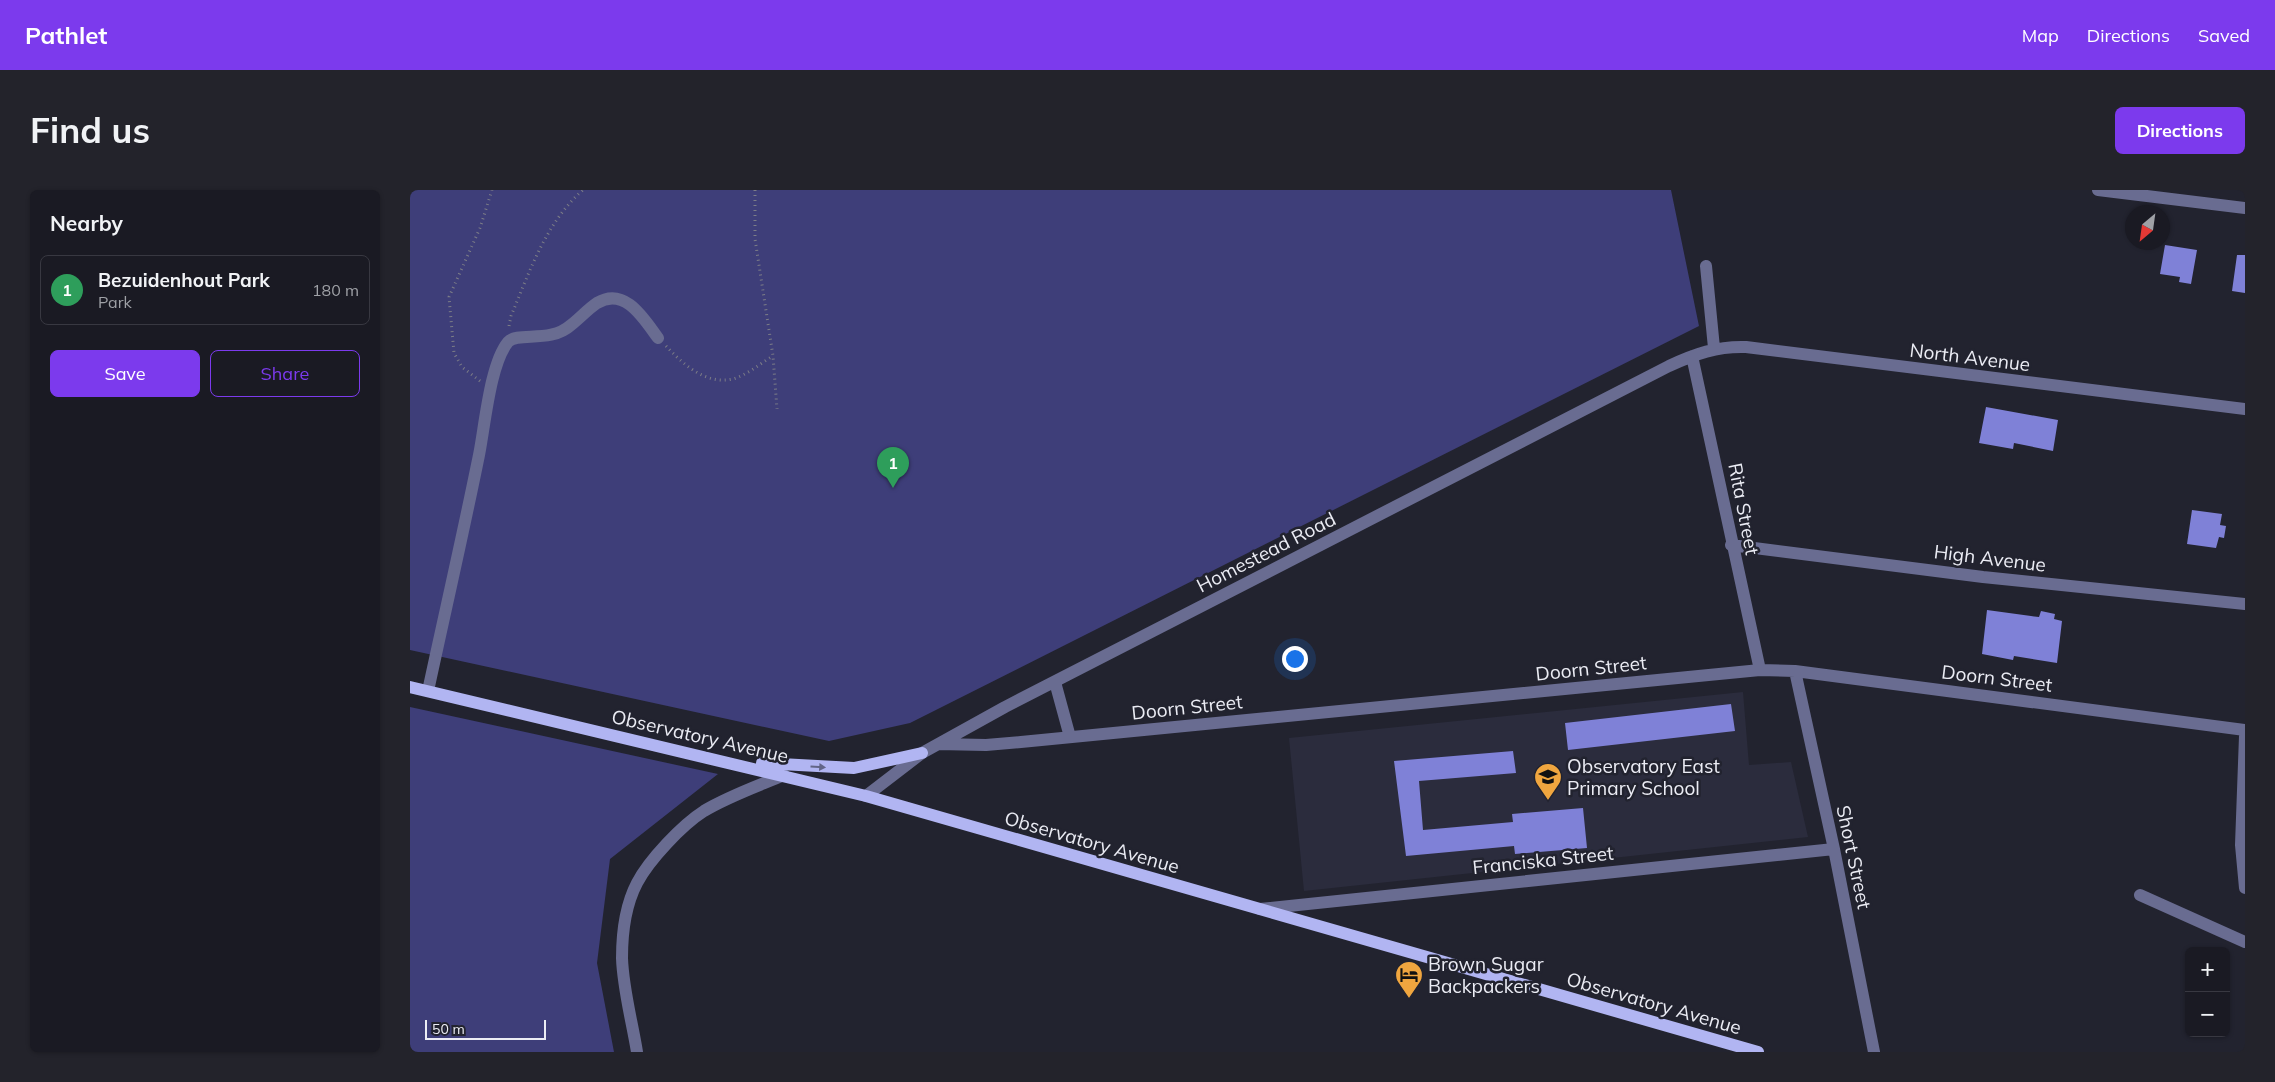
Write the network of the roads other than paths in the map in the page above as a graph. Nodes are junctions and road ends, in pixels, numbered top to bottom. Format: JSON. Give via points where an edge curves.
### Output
{"nodes":[{"id":1,"x":2098,"y":190,"type":"edge"},
{"id":2,"x":2245,"y":208,"type":"edge"},
{"id":3,"x":1706,"y":266,"type":"dead end"},
{"id":4,"x":658,"y":338,"type":"road end"},
{"id":5,"x":1714,"y":348,"type":"junction"},
{"id":6,"x":1692,"y":356,"type":"junction"},
{"id":7,"x":2245,"y":409,"type":"edge"},
{"id":8,"x":1731,"y":545,"type":"junction"},
{"id":9,"x":2245,"y":604,"type":"edge"},
{"id":10,"x":1760,"y":670,"type":"junction"},
{"id":11,"x":1795,"y":671,"type":"junction"},
{"id":12,"x":1055,"y":682,"type":"junction"},
{"id":13,"x":410,"y":686,"type":"edge"},
{"id":14,"x":428,"y":691,"type":"junction"},
{"id":15,"x":2245,"y":730,"type":"edge"},
{"id":16,"x":2245,"y":736,"type":"edge"},
{"id":17,"x":1070,"y":737,"type":"junction"},
{"id":18,"x":938,"y":744,"type":"junction"},
{"id":19,"x":922,"y":753,"type":"junction"},
{"id":20,"x":734,"y":763,"type":"junction"},
{"id":21,"x":784,"y":775,"type":"junction"},
{"id":22,"x":866,"y":796,"type":"junction"},
{"id":23,"x":1834,"y":849,"type":"junction"},
{"id":24,"x":2245,"y":888,"type":"edge"},
{"id":25,"x":2140,"y":895,"type":"dead end"},
{"id":26,"x":1257,"y":909,"type":"junction"},
{"id":27,"x":2245,"y":942,"type":"edge"},
{"id":28,"x":1728,"y":1048,"type":"edge"},
{"id":29,"x":637,"y":1052,"type":"edge"},
{"id":30,"x":1758,"y":1052,"type":"edge"},
{"id":31,"x":1874,"y":1052,"type":"edge"}],
"edges":[{"from":1,"to":2,"type":"street"},
{"from":3,"to":5,"type":"street"},
{"from":4,"to":14,"type":"street","via":[[631,304],[610,298],[596,303],[561,333],[544,337],[518,336],[504,348],[491,387]]},
{"from":5,"to":6,"type":"street","name":"North Avenue"},
{"from":5,"to":7,"type":"street","name":"North Avenue","via":[[1746,347]]},
{"from":6,"to":8,"type":"street","name":"Rita Street"},
{"from":6,"to":12,"type":"street","name":"Homestead Road"},
{"from":8,"to":9,"type":"street","name":"High Avenue","via":[[1983,578]]},
{"from":8,"to":10,"type":"street","name":"Rita Street"},
{"from":10,"to":11,"type":"street","name":"Doorn Street"},
{"from":10,"to":17,"type":"street","name":"Doorn Street"},
{"from":11,"to":15,"type":"street","name":"Doorn Street"},
{"from":11,"to":23,"type":"street","name":"Short Street"},
{"from":12,"to":17,"type":"street"},
{"from":12,"to":18,"type":"street","name":"Homestead Road"},
{"from":13,"to":14,"type":"main road","name":"Observatory Avenue"},
{"from":14,"to":20,"type":"main road","name":"Observatory Avenue"},
{"from":16,"to":24,"type":"street","via":[[2241,845]]},
{"from":17,"to":18,"type":"street","name":"Doorn Street","via":[[986,746]]},
{"from":18,"to":19,"type":"street","name":"Homestead Road"},
{"from":20,"to":19,"type":"main road","one_way":true,"via":[[854,768]]},
{"from":19,"to":22,"type":"street","name":"Homestead Road"},
{"from":20,"to":21,"type":"main road","name":"Observatory Avenue"},
{"from":21,"to":22,"type":"main road","name":"Observatory Avenue"},
{"from":21,"to":29,"type":"street","via":[[704,811],[664,848],[637,882],[624,926],[622,958]]},
{"from":22,"to":26,"type":"main road","name":"Observatory Avenue"},
{"from":23,"to":26,"type":"street","name":"Franciska Street"},
{"from":23,"to":31,"type":"street","name":"Short Street"},
{"from":25,"to":27,"type":"street"},
{"from":26,"to":28,"type":"main road","name":"Observatory Avenue"},
{"from":28,"to":30,"type":"main road","name":"Observatory Avenue"}]}
